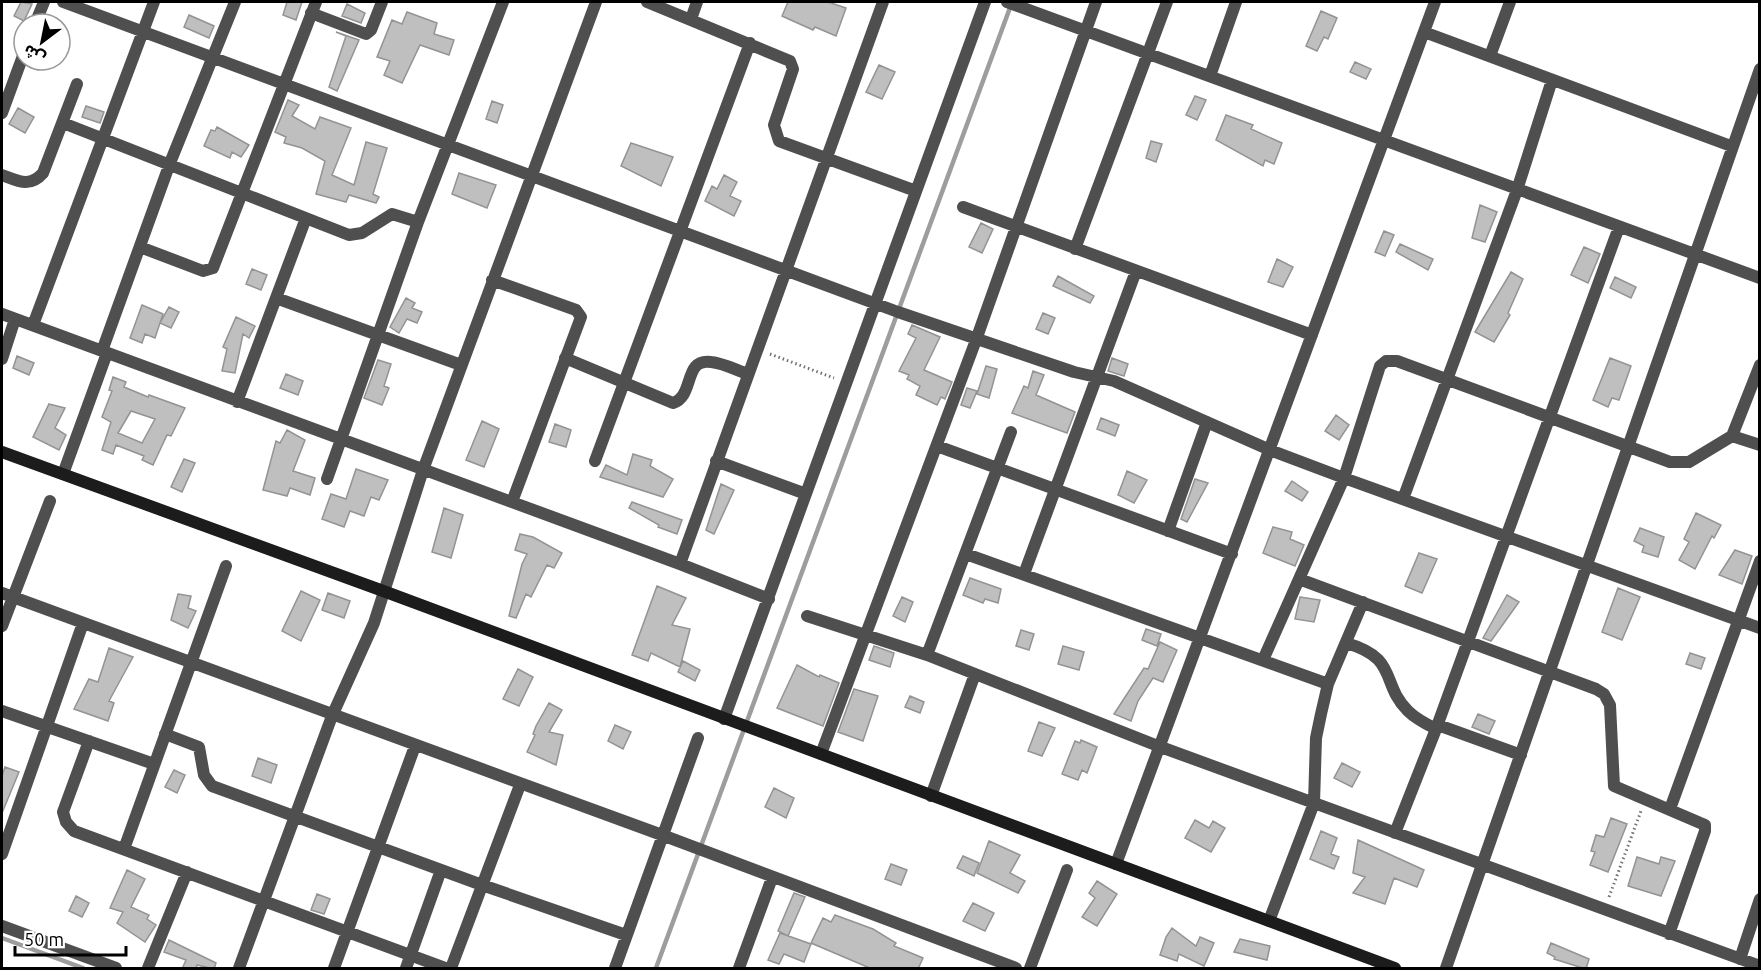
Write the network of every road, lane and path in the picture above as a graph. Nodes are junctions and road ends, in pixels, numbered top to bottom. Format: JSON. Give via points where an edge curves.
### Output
{"nodes":[{"id":1,"x":63,"y":2,"type":"edge"},
{"id":2,"x":154,"y":2,"type":"edge"},
{"id":3,"x":235,"y":2,"type":"edge"},
{"id":4,"x":382,"y":2,"type":"edge"},
{"id":5,"x":503,"y":2,"type":"edge"},
{"id":6,"x":596,"y":2,"type":"edge"},
{"id":7,"x":647,"y":2,"type":"edge"},
{"id":8,"x":697,"y":2,"type":"edge"},
{"id":9,"x":883,"y":2,"type":"edge"},
{"id":10,"x":985,"y":2,"type":"edge"},
{"id":11,"x":1007,"y":2,"type":"edge"},
{"id":12,"x":1096,"y":2,"type":"edge"},
{"id":13,"x":1167,"y":2,"type":"edge"},
{"id":14,"x":1236,"y":2,"type":"edge"},
{"id":15,"x":1435,"y":2,"type":"edge"},
{"id":16,"x":1510,"y":2,"type":"edge"},
{"id":17,"x":313,"y":7,"type":"edge"},
{"id":18,"x":691,"y":19,"type":"junction"},
{"id":19,"x":143,"y":29,"type":"junction"},
{"id":20,"x":1086,"y":30,"type":"junction"},
{"id":21,"x":1424,"y":32,"type":"junction"},
{"id":22,"x":750,"y":44,"type":"junction"},
{"id":23,"x":1148,"y":53,"type":"junction"},
{"id":24,"x":213,"y":56,"type":"junction"},
{"id":25,"x":1490,"y":56,"type":"junction"},
{"id":26,"x":1760,"y":69,"type":"edge"},
{"id":27,"x":17,"y":72,"type":"edge"},
{"id":28,"x":1210,"y":76,"type":"junction"},
{"id":29,"x":1552,"y":80,"type":"junction"},
{"id":30,"x":77,"y":84,"type":"dead end"},
{"id":31,"x":282,"y":84,"type":"junction"},
{"id":32,"x":1755,"y":92,"type":"edge"},
{"id":33,"x":2,"y":113,"type":"edge"},
{"id":34,"x":63,"y":123,"type":"junction"},
{"id":35,"x":103,"y":138,"type":"junction"},
{"id":36,"x":1384,"y":140,"type":"junction"},
{"id":37,"x":449,"y":146,"type":"junction"},
{"id":38,"x":1731,"y":146,"type":"junction"},
{"id":39,"x":826,"y":159,"type":"junction"},
{"id":40,"x":170,"y":163,"type":"junction"},
{"id":41,"x":2,"y":175,"type":"edge"},
{"id":42,"x":530,"y":177,"type":"junction"},
{"id":43,"x":1517,"y":190,"type":"junction"},
{"id":44,"x":916,"y":191,"type":"junction"},
{"id":45,"x":241,"y":192,"type":"junction"},
{"id":46,"x":963,"y":207,"type":"dead end"},
{"id":47,"x":306,"y":218,"type":"junction"},
{"id":48,"x":418,"y":222,"type":"junction"},
{"id":49,"x":1017,"y":227,"type":"junction"},
{"id":50,"x":1618,"y":227,"type":"junction"},
{"id":51,"x":681,"y":232,"type":"junction"},
{"id":52,"x":140,"y":247,"type":"junction"},
{"id":53,"x":1075,"y":249,"type":"junction"},
{"id":54,"x":1694,"y":254,"type":"junction"},
{"id":55,"x":786,"y":271,"type":"junction"},
{"id":56,"x":1136,"y":271,"type":"junction"},
{"id":57,"x":1760,"y":278,"type":"edge"},
{"id":58,"x":492,"y":280,"type":"junction"},
{"id":59,"x":276,"y":298,"type":"junction"},
{"id":60,"x":875,"y":304,"type":"junction"},
{"id":61,"x":2,"y":314,"type":"edge"},
{"id":62,"x":15,"y":319,"type":"junction"},
{"id":63,"x":33,"y":325,"type":"junction"},
{"id":64,"x":1312,"y":335,"type":"junction"},
{"id":65,"x":378,"y":336,"type":"junction"},
{"id":66,"x":976,"y":340,"type":"junction"},
{"id":67,"x":757,"y":350,"type":"junction"},
{"id":68,"x":104,"y":352,"type":"junction"},
{"id":69,"x":565,"y":358,"type":"junction"},
{"id":70,"x":2,"y":359,"type":"edge"},
{"id":71,"x":461,"y":365,"type":"junction"},
{"id":72,"x":1760,"y":365,"type":"edge"},
{"id":73,"x":748,"y":374,"type":"junction"},
{"id":74,"x":1098,"y":376,"type":"junction"},
{"id":75,"x":1449,"y":381,"type":"junction"},
{"id":76,"x":847,"y":382,"type":"junction"},
{"id":77,"x":624,"y":383,"type":"junction"},
{"id":78,"x":237,"y":402,"type":"junction"},
{"id":79,"x":1550,"y":418,"type":"junction"},
{"id":80,"x":1207,"y":422,"type":"junction"},
{"id":81,"x":1011,"y":432,"type":"dead end"},
{"id":82,"x":1732,"y":436,"type":"junction"},
{"id":83,"x":342,"y":440,"type":"junction"},
{"id":84,"x":1760,"y":445,"type":"edge"},
{"id":85,"x":937,"y":446,"type":"junction"},
{"id":86,"x":1628,"y":446,"type":"junction"},
{"id":87,"x":1270,"y":450,"type":"junction"},
{"id":88,"x":2,"y":452,"type":"edge"},
{"id":89,"x":594,"y":460,"type":"dead end"},
{"id":90,"x":716,"y":461,"type":"junction"},
{"id":91,"x":997,"y":469,"type":"junction"},
{"id":92,"x":423,"y":470,"type":"junction"},
{"id":93,"x":63,"y":474,"type":"junction"},
{"id":94,"x":1344,"y":478,"type":"junction"},
{"id":95,"x":327,"y":479,"type":"dead end"},
{"id":96,"x":1055,"y":491,"type":"junction"},
{"id":97,"x":806,"y":494,"type":"junction"},
{"id":98,"x":1403,"y":499,"type":"junction"},
{"id":99,"x":50,"y":501,"type":"dead end"},
{"id":100,"x":512,"y":502,"type":"junction"},
{"id":101,"x":1168,"y":531,"type":"junction"},
{"id":102,"x":1506,"y":537,"type":"junction"},
{"id":103,"x":966,"y":554,"type":"junction"},
{"id":104,"x":1232,"y":555,"type":"junction"},
{"id":105,"x":1760,"y":561,"type":"edge"},
{"id":106,"x":680,"y":564,"type":"junction"},
{"id":107,"x":226,"y":566,"type":"dead end"},
{"id":108,"x":1586,"y":567,"type":"junction"},
{"id":109,"x":1024,"y":574,"type":"junction"},
{"id":110,"x":1299,"y":579,"type":"junction"},
{"id":111,"x":386,"y":592,"type":"junction"},
{"id":112,"x":7,"y":595,"type":"edge"},
{"id":113,"x":769,"y":599,"type":"junction"},
{"id":114,"x":1363,"y":602,"type":"junction"},
{"id":115,"x":807,"y":616,"type":"dead end"},
{"id":116,"x":1738,"y":620,"type":"junction"},
{"id":117,"x":83,"y":623,"type":"junction"},
{"id":118,"x":2,"y":627,"type":"edge"},
{"id":119,"x":1760,"y":628,"type":"edge"},
{"id":120,"x":866,"y":633,"type":"junction"},
{"id":121,"x":1200,"y":639,"type":"junction"},
{"id":122,"x":1468,"y":641,"type":"junction"},
{"id":123,"x":1346,"y":643,"type":"junction"},
{"id":124,"x":927,"y":655,"type":"junction"},
{"id":125,"x":1263,"y":660,"type":"junction"},
{"id":126,"x":190,"y":663,"type":"junction"},
{"id":127,"x":1550,"y":671,"type":"junction"},
{"id":128,"x":975,"y":674,"type":"junction"},
{"id":129,"x":1328,"y":684,"type":"junction"},
{"id":130,"x":2,"y":711,"type":"edge"},
{"id":131,"x":333,"y":716,"type":"junction"},
{"id":132,"x":724,"y":719,"type":"junction"},
{"id":133,"x":47,"y":727,"type":"junction"},
{"id":134,"x":1437,"y":727,"type":"junction"},
{"id":135,"x":165,"y":734,"type":"junction"},
{"id":136,"x":698,"y":738,"type":"dead end"},
{"id":137,"x":89,"y":741,"type":"junction"},
{"id":138,"x":415,"y":746,"type":"junction"},
{"id":139,"x":1158,"y":746,"type":"junction"},
{"id":140,"x":821,"y":754,"type":"junction"},
{"id":141,"x":1521,"y":755,"type":"junction"},
{"id":142,"x":154,"y":764,"type":"junction"},
{"id":143,"x":520,"y":785,"type":"junction"},
{"id":144,"x":931,"y":796,"type":"junction"},
{"id":145,"x":1644,"y":801,"type":"junction"},
{"id":146,"x":1314,"y":803,"type":"junction"},
{"id":147,"x":1671,"y":809,"type":"junction"},
{"id":148,"x":296,"y":817,"type":"junction"},
{"id":149,"x":1395,"y":833,"type":"junction"},
{"id":150,"x":662,"y":835,"type":"junction"},
{"id":151,"x":378,"y":847,"type":"junction"},
{"id":152,"x":124,"y":849,"type":"junction"},
{"id":153,"x":2,"y":854,"type":"edge"},
{"id":154,"x":1116,"y":864,"type":"junction"},
{"id":155,"x":1483,"y":866,"type":"junction"},
{"id":156,"x":441,"y":870,"type":"junction"},
{"id":157,"x":1067,"y":870,"type":"dead end"},
{"id":158,"x":187,"y":872,"type":"junction"},
{"id":159,"x":772,"y":878,"type":"junction"},
{"id":160,"x":482,"y":885,"type":"junction"},
{"id":161,"x":1760,"y":899,"type":"edge"},
{"id":162,"x":265,"y":902,"type":"junction"},
{"id":163,"x":1604,"y":910,"type":"junction"},
{"id":164,"x":1269,"y":921,"type":"junction"},
{"id":165,"x":2,"y":927,"type":"edge"},
{"id":166,"x":347,"y":932,"type":"junction"},
{"id":167,"x":1669,"y":934,"type":"junction"},
{"id":168,"x":626,"y":935,"type":"junction"},
{"id":169,"x":410,"y":956,"type":"junction"},
{"id":170,"x":1740,"y":959,"type":"junction"},
{"id":171,"x":1375,"y":965,"type":"edge"},
{"id":172,"x":1760,"y":966,"type":"edge"},
{"id":173,"x":116,"y":969,"type":"edge"},
{"id":174,"x":148,"y":969,"type":"edge"},
{"id":175,"x":239,"y":969,"type":"edge"},
{"id":176,"x":334,"y":969,"type":"edge"},
{"id":177,"x":406,"y":969,"type":"edge"},
{"id":178,"x":446,"y":969,"type":"edge"},
{"id":179,"x":451,"y":969,"type":"edge"},
{"id":180,"x":615,"y":969,"type":"edge"},
{"id":181,"x":739,"y":969,"type":"edge"},
{"id":182,"x":1016,"y":969,"type":"edge"},
{"id":183,"x":1030,"y":969,"type":"edge"},
{"id":184,"x":1395,"y":969,"type":"edge"},
{"id":185,"x":1446,"y":969,"type":"edge"}],
"edges":[{"from":1,"to":19,"type":"street"},
{"from":2,"to":19,"type":"street"},
{"from":3,"to":24,"type":"street"},
{"from":4,"to":17,"type":"street","via":[[366,34]]},
{"from":5,"to":37,"type":"street"},
{"from":6,"to":42,"type":"street"},
{"from":7,"to":18,"type":"street"},
{"from":8,"to":18,"type":"street"},
{"from":9,"to":39,"type":"street"},
{"from":10,"to":44,"type":"street"},
{"from":11,"to":20,"type":"street"},
{"from":12,"to":20,"type":"street"},
{"from":13,"to":23,"type":"street"},
{"from":14,"to":28,"type":"street"},
{"from":15,"to":21,"type":"street"},
{"from":16,"to":25,"type":"street"},
{"from":17,"to":31,"type":"street"},
{"from":18,"to":22,"type":"street"},
{"from":19,"to":24,"type":"street"},
{"from":19,"to":35,"type":"street"},
{"from":20,"to":23,"type":"street"},
{"from":20,"to":49,"type":"street"},
{"from":21,"to":25,"type":"street"},
{"from":21,"to":36,"type":"street"},
{"from":22,"to":39,"type":"street","via":[[787,59],[793,67],[774,125],[776,136],[783,144]]},
{"from":22,"to":51,"type":"street"},
{"from":23,"to":28,"type":"street"},
{"from":23,"to":53,"type":"street"},
{"from":24,"to":31,"type":"street"},
{"from":24,"to":40,"type":"street"},
{"from":25,"to":29,"type":"street"},
{"from":26,"to":32,"type":"street"},
{"from":27,"to":33,"type":"street"},
{"from":28,"to":36,"type":"street"},
{"from":29,"to":38,"type":"street"},
{"from":29,"to":43,"type":"street"},
{"from":30,"to":34,"type":"street"},
{"from":31,"to":37,"type":"street"},
{"from":31,"to":45,"type":"street"},
{"from":32,"to":38,"type":"street"},
{"from":34,"to":35,"type":"street"},
{"from":34,"to":41,"type":"street","via":[[38,180],[27,183]]},
{"from":35,"to":40,"type":"street"},
{"from":35,"to":63,"type":"street"},
{"from":36,"to":43,"type":"street"},
{"from":36,"to":64,"type":"street"},
{"from":37,"to":42,"type":"street"},
{"from":37,"to":48,"type":"street"},
{"from":38,"to":54,"type":"street"},
{"from":39,"to":44,"type":"street"},
{"from":39,"to":55,"type":"street"},
{"from":40,"to":45,"type":"street"},
{"from":40,"to":52,"type":"street"},
{"from":42,"to":51,"type":"street"},
{"from":42,"to":58,"type":"street"},
{"from":43,"to":50,"type":"street"},
{"from":43,"to":75,"type":"street"},
{"from":44,"to":60,"type":"street"},
{"from":45,"to":47,"type":"street"},
{"from":45,"to":52,"type":"street","via":[[213,268],[203,271]]},
{"from":46,"to":49,"type":"street"},
{"from":47,"to":48,"type":"street","via":[[357,235],[392,214]]},
{"from":47,"to":59,"type":"street"},
{"from":48,"to":65,"type":"street"},
{"from":49,"to":53,"type":"street"},
{"from":49,"to":66,"type":"street"},
{"from":50,"to":54,"type":"street"},
{"from":50,"to":79,"type":"street"},
{"from":51,"to":55,"type":"street"},
{"from":51,"to":77,"type":"street"},
{"from":52,"to":68,"type":"street"},
{"from":53,"to":56,"type":"street"},
{"from":54,"to":57,"type":"street"},
{"from":54,"to":86,"type":"street"},
{"from":55,"to":60,"type":"street"},
{"from":55,"to":67,"type":"street"},
{"from":56,"to":64,"type":"street"},
{"from":56,"to":74,"type":"street"},
{"from":58,"to":69,"type":"street","via":[[579,312]]},
{"from":58,"to":71,"type":"street"},
{"from":59,"to":65,"type":"street"},
{"from":59,"to":78,"type":"street"},
{"from":60,"to":66,"type":"street"},
{"from":60,"to":76,"type":"street"},
{"from":61,"to":62,"type":"street"},
{"from":62,"to":63,"type":"street"},
{"from":62,"to":70,"type":"street"},
{"from":63,"to":68,"type":"street"},
{"from":64,"to":87,"type":"street"},
{"from":65,"to":71,"type":"street"},
{"from":65,"to":83,"type":"street"},
{"from":66,"to":74,"type":"street"},
{"from":66,"to":85,"type":"street"},
{"from":67,"to":73,"type":"street"},
{"from":67,"to":76,"type":"path"},
{"from":68,"to":78,"type":"street"},
{"from":68,"to":93,"type":"street"},
{"from":69,"to":77,"type":"street"},
{"from":69,"to":100,"type":"street"},
{"from":71,"to":92,"type":"street"},
{"from":72,"to":82,"type":"street"},
{"from":73,"to":77,"type":"street","via":[[702,361],[694,367],[681,399],[673,403]]},
{"from":73,"to":90,"type":"street"},
{"from":74,"to":80,"type":"street"},
{"from":74,"to":96,"type":"street"},
{"from":75,"to":79,"type":"street"},
{"from":75,"to":94,"type":"street","via":[[1397,361],[1386,361],[1380,366]]},
{"from":75,"to":98,"type":"street"},
{"from":76,"to":97,"type":"street"},
{"from":77,"to":89,"type":"street"},
{"from":78,"to":83,"type":"street"},
{"from":79,"to":86,"type":"street"},
{"from":79,"to":102,"type":"street"},
{"from":80,"to":87,"type":"street"},
{"from":80,"to":101,"type":"street"},
{"from":81,"to":91,"type":"street"},
{"from":82,"to":84,"type":"street"},
{"from":82,"to":86,"type":"street","via":[[1689,462],[1670,462]]},
{"from":83,"to":92,"type":"street"},
{"from":83,"to":95,"type":"street"},
{"from":85,"to":91,"type":"street"},
{"from":85,"to":120,"type":"street"},
{"from":86,"to":108,"type":"street"},
{"from":87,"to":94,"type":"street"},
{"from":87,"to":104,"type":"street"},
{"from":88,"to":93,"type":"main road"},
{"from":90,"to":97,"type":"street"},
{"from":90,"to":106,"type":"street"},
{"from":91,"to":96,"type":"street"},
{"from":91,"to":103,"type":"street"},
{"from":92,"to":100,"type":"street"},
{"from":92,"to":111,"type":"street"},
{"from":93,"to":111,"type":"main road"},
{"from":94,"to":98,"type":"street"},
{"from":94,"to":110,"type":"street"},
{"from":96,"to":101,"type":"street"},
{"from":96,"to":109,"type":"street"},
{"from":97,"to":113,"type":"street"},
{"from":98,"to":102,"type":"street"},
{"from":99,"to":112,"type":"street"},
{"from":100,"to":106,"type":"street"},
{"from":101,"to":104,"type":"street"},
{"from":102,"to":108,"type":"street"},
{"from":102,"to":122,"type":"street"},
{"from":103,"to":109,"type":"street"},
{"from":103,"to":124,"type":"street"},
{"from":104,"to":121,"type":"street"},
{"from":105,"to":116,"type":"street"},
{"from":106,"to":113,"type":"street"},
{"from":107,"to":126,"type":"street"},
{"from":108,"to":116,"type":"street"},
{"from":108,"to":127,"type":"street"},
{"from":109,"to":121,"type":"street"},
{"from":110,"to":114,"type":"street"},
{"from":110,"to":125,"type":"street"},
{"from":111,"to":131,"type":"street"},
{"from":111,"to":132,"type":"main road"},
{"from":112,"to":117,"type":"street"},
{"from":112,"to":118,"type":"street"},
{"from":113,"to":132,"type":"street"},
{"from":114,"to":122,"type":"street"},
{"from":114,"to":123,"type":"street"},
{"from":115,"to":120,"type":"street"},
{"from":116,"to":119,"type":"street"},
{"from":116,"to":147,"type":"street"},
{"from":117,"to":126,"type":"street"},
{"from":117,"to":133,"type":"street"},
{"from":120,"to":124,"type":"street"},
{"from":120,"to":140,"type":"street"},
{"from":121,"to":125,"type":"street"},
{"from":121,"to":139,"type":"street"},
{"from":122,"to":127,"type":"street"},
{"from":122,"to":134,"type":"street"},
{"from":123,"to":129,"type":"street"},
{"from":123,"to":134,"type":"street","via":[[1365,648],[1376,657],[1387,670],[1406,710]]},
{"from":124,"to":128,"type":"street"},
{"from":125,"to":129,"type":"street"},
{"from":126,"to":131,"type":"street"},
{"from":126,"to":135,"type":"street"},
{"from":127,"to":141,"type":"street"},
{"from":127,"to":145,"type":"street","via":[[1596,689],[1607,698],[1614,786]]},
{"from":128,"to":139,"type":"street"},
{"from":128,"to":144,"type":"street"},
{"from":129,"to":146,"type":"street","via":[[1316,738]]},
{"from":130,"to":133,"type":"street"},
{"from":131,"to":138,"type":"street"},
{"from":131,"to":148,"type":"street"},
{"from":132,"to":140,"type":"main road"},
{"from":133,"to":137,"type":"street"},
{"from":133,"to":153,"type":"street"},
{"from":134,"to":141,"type":"street"},
{"from":134,"to":149,"type":"street"},
{"from":135,"to":142,"type":"street"},
{"from":135,"to":148,"type":"street","via":[[199,747],[204,775],[212,786]]},
{"from":136,"to":150,"type":"street"},
{"from":137,"to":142,"type":"street"},
{"from":137,"to":152,"type":"street","via":[[63,812],[66,822],[74,831]]},
{"from":138,"to":143,"type":"street"},
{"from":138,"to":151,"type":"street"},
{"from":139,"to":146,"type":"street"},
{"from":139,"to":154,"type":"street"},
{"from":140,"to":144,"type":"main road"},
{"from":141,"to":155,"type":"street"},
{"from":142,"to":152,"type":"street"},
{"from":143,"to":150,"type":"street"},
{"from":143,"to":160,"type":"street"},
{"from":144,"to":154,"type":"main road"},
{"from":145,"to":147,"type":"street"},
{"from":145,"to":163,"type":"path"},
{"from":146,"to":149,"type":"street"},
{"from":146,"to":164,"type":"street"},
{"from":147,"to":167,"type":"street","via":[[1702,821],[1705,831]]},
{"from":148,"to":151,"type":"street"},
{"from":148,"to":162,"type":"street"},
{"from":149,"to":155,"type":"street"},
{"from":150,"to":159,"type":"street"},
{"from":150,"to":168,"type":"street"},
{"from":151,"to":156,"type":"street"},
{"from":151,"to":166,"type":"street"},
{"from":152,"to":158,"type":"street"},
{"from":154,"to":164,"type":"main road"},
{"from":155,"to":163,"type":"street"},
{"from":155,"to":185,"type":"street"},
{"from":156,"to":160,"type":"street"},
{"from":156,"to":169,"type":"street"},
{"from":157,"to":183,"type":"street"},
{"from":158,"to":162,"type":"street"},
{"from":158,"to":174,"type":"street"},
{"from":159,"to":181,"type":"street"},
{"from":159,"to":182,"type":"street"},
{"from":160,"to":168,"type":"street"},
{"from":160,"to":179,"type":"street"},
{"from":161,"to":170,"type":"street"},
{"from":162,"to":166,"type":"street"},
{"from":162,"to":175,"type":"street"},
{"from":163,"to":167,"type":"street"},
{"from":164,"to":171,"type":"main road"},
{"from":165,"to":173,"type":"street"},
{"from":166,"to":169,"type":"street"},
{"from":166,"to":176,"type":"street"},
{"from":167,"to":170,"type":"street"},
{"from":168,"to":180,"type":"street"},
{"from":169,"to":177,"type":"street"},
{"from":169,"to":178,"type":"street"},
{"from":170,"to":172,"type":"street"},
{"from":171,"to":184,"type":"main road"}]}
